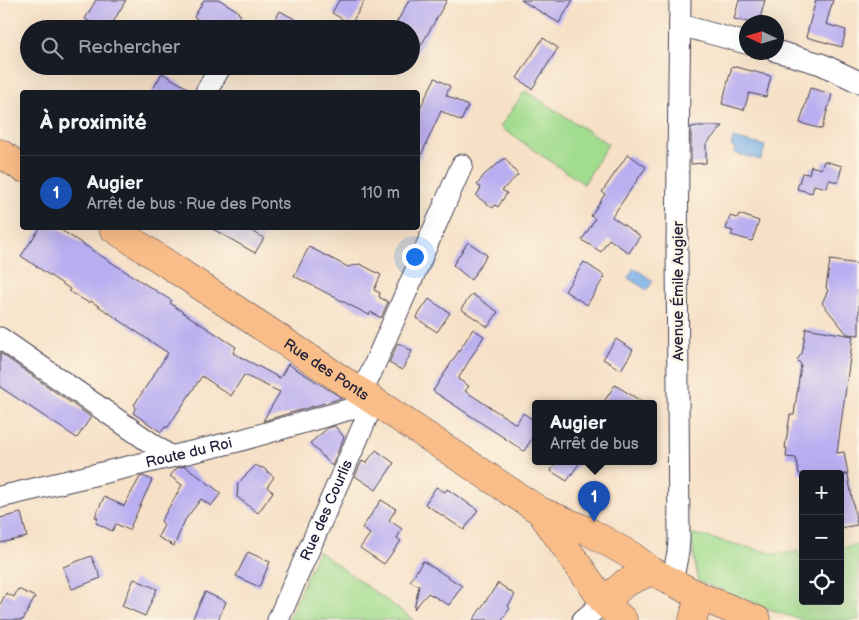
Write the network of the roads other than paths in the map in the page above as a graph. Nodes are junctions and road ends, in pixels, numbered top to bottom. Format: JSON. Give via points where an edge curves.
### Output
{"nodes":[{"id":1,"x":680,"y":0,"type":"edge"},
{"id":2,"x":680,"y":25,"type":"junction"},
{"id":3,"x":739,"y":41,"type":"edge"},
{"id":4,"x":784,"y":53,"type":"edge"},
{"id":5,"x":216,"y":75,"type":"edge"},
{"id":6,"x":859,"y":82,"type":"edge"},
{"id":7,"x":207,"y":90,"type":"edge"},
{"id":8,"x":0,"y":153,"type":"edge"},
{"id":9,"x":462,"y":165,"type":"dead end"},
{"id":10,"x":20,"y":167,"type":"edge"},
{"id":11,"x":122,"y":230,"type":"edge"},
{"id":12,"x":0,"y":338,"type":"edge"},
{"id":13,"x":368,"y":397,"type":"junction"},
{"id":14,"x":171,"y":457,"type":"junction"},
{"id":15,"x":0,"y":497,"type":"edge"},
{"id":16,"x":540,"y":511,"type":"junction"},
{"id":17,"x":662,"y":576,"type":"junction"},
{"id":18,"x":696,"y":608,"type":"edge"},
{"id":19,"x":613,"y":611,"type":"edge"},
{"id":20,"x":278,"y":620,"type":"edge"},
{"id":21,"x":583,"y":620,"type":"edge"},
{"id":22,"x":757,"y":620,"type":"edge"}],
"edges":[{"from":1,"to":2,"type":"street","name":"Avenue Émile Augier"},
{"from":2,"to":3,"type":"street"},
{"from":2,"to":17,"type":"street","name":"Avenue Émile Augier","via":[[677,247],[679,540],[678,552]]},
{"from":4,"to":6,"type":"street","via":[[821,64]]},
{"from":5,"to":7,"type":"street"},
{"from":8,"to":10,"type":"main road"},
{"from":9,"to":13,"type":"street","name":"Rue des Courlis"},
{"from":11,"to":13,"type":"main road","name":"Rue des Ponts"},
{"from":12,"to":14,"type":"street"},
{"from":13,"to":14,"type":"street","name":"Route du Roi","via":[[238,441]]},
{"from":13,"to":16,"type":"main road","name":"Rue des Ponts"},
{"from":13,"to":20,"type":"street","name":"Rue des Courlis"},
{"from":14,"to":15,"type":"street","name":"Route du Roi"},
{"from":16,"to":17,"type":"main road","name":"Rue des Ponts","via":[[586,530]]},
{"from":16,"to":19,"type":"main road","name":"Rue des Ponts"},
{"from":17,"to":18,"type":"main road","name":"Rue des Ponts"},
{"from":17,"to":19,"type":"main road","via":[[626,583]]},
{"from":18,"to":22,"type":"main road"},
{"from":19,"to":21,"type":"street"}]}
